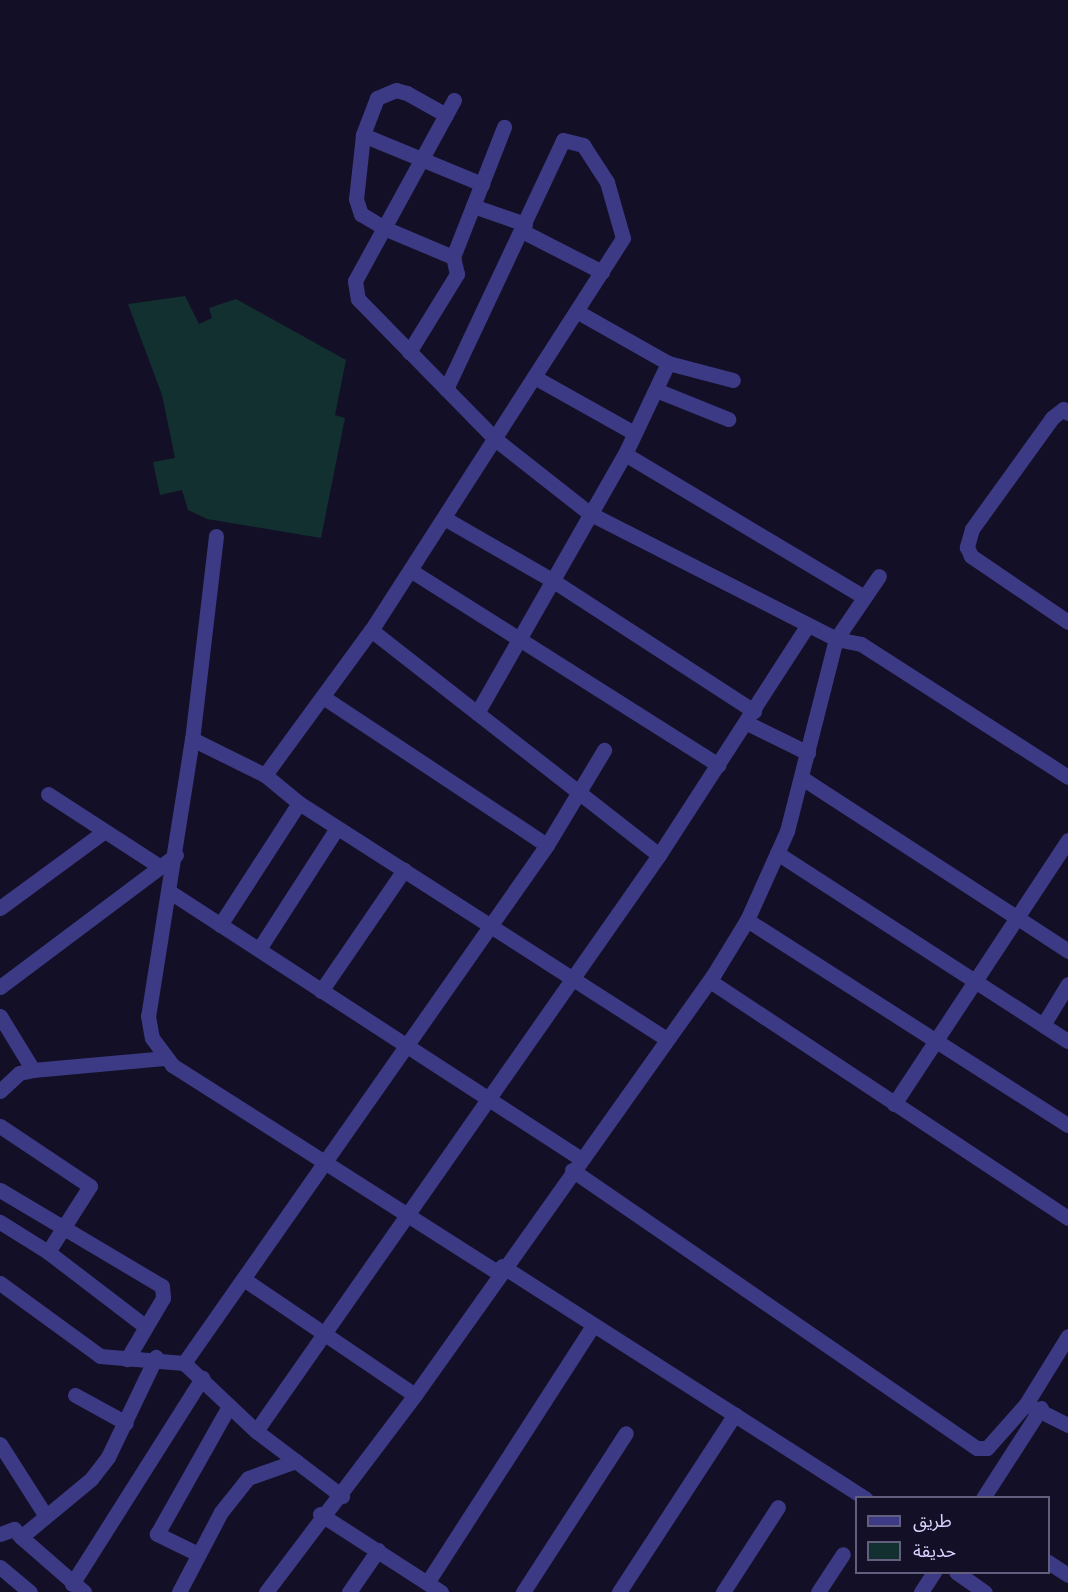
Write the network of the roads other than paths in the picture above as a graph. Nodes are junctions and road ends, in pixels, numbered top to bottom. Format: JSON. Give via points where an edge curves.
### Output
{"nodes":[{"id":1,"x":454,"y":100,"type":"dead end"},
{"id":2,"x":446,"y":115,"type":"junction"},
{"id":3,"x":504,"y":127,"type":"dead end"},
{"id":4,"x":363,"y":135,"type":"junction"},
{"id":5,"x":423,"y":158,"type":"junction"},
{"id":6,"x":482,"y":184,"type":"junction"},
{"id":7,"x":473,"y":206,"type":"junction"},
{"id":8,"x":524,"y":227,"type":"junction"},
{"id":9,"x":384,"y":228,"type":"junction"},
{"id":10,"x":453,"y":258,"type":"junction"},
{"id":11,"x":602,"y":272,"type":"junction"},
{"id":12,"x":578,"y":312,"type":"junction"},
{"id":13,"x":409,"y":352,"type":"junction"},
{"id":14,"x":668,"y":363,"type":"junction"},
{"id":15,"x":536,"y":378,"type":"junction"},
{"id":16,"x":733,"y":380,"type":"dead end"},
{"id":17,"x":446,"y":389,"type":"junction"},
{"id":18,"x":656,"y":390,"type":"junction"},
{"id":19,"x":1068,"y":413,"type":"edge"},
{"id":20,"x":728,"y":419,"type":"dead end"},
{"id":21,"x":634,"y":433,"type":"junction"},
{"id":22,"x":495,"y":439,"type":"junction"},
{"id":23,"x":625,"y":454,"type":"junction"},
{"id":24,"x":588,"y":513,"type":"junction"},
{"id":25,"x":444,"y":518,"type":"junction"},
{"id":26,"x":216,"y":536,"type":"dead end"},
{"id":27,"x":410,"y":570,"type":"junction"},
{"id":28,"x":879,"y":576,"type":"dead end"},
{"id":29,"x":552,"y":580,"type":"junction"},
{"id":30,"x":864,"y":597,"type":"junction"},
{"id":31,"x":1068,"y":622,"type":"edge"},
{"id":32,"x":808,"y":625,"type":"junction"},
{"id":33,"x":371,"y":630,"type":"junction"},
{"id":34,"x":519,"y":636,"type":"junction"},
{"id":35,"x":836,"y":639,"type":"junction"},
{"id":36,"x":323,"y":696,"type":"junction"},
{"id":37,"x":477,"y":713,"type":"junction"},
{"id":38,"x":751,"y":717,"type":"junction"},
{"id":39,"x":192,"y":739,"type":"junction"},
{"id":40,"x":604,"y":750,"type":"dead end"},
{"id":41,"x":808,"y":753,"type":"junction"},
{"id":42,"x":719,"y":765,"type":"junction"},
{"id":43,"x":266,"y":775,"type":"junction"},
{"id":44,"x":1068,"y":777,"type":"edge"},
{"id":45,"x":802,"y":778,"type":"junction"},
{"id":46,"x":579,"y":792,"type":"junction"},
{"id":47,"x":48,"y":794,"type":"dead end"},
{"id":48,"x":299,"y":803,"type":"junction"},
{"id":49,"x":337,"y":828,"type":"junction"},
{"id":50,"x":102,"y":832,"type":"junction"},
{"id":51,"x":1068,"y":840,"type":"edge"},
{"id":52,"x":547,"y":845,"type":"junction"},
{"id":53,"x":777,"y":853,"type":"junction"},
{"id":54,"x":176,"y":855,"type":"junction"},
{"id":55,"x":659,"y":855,"type":"junction"},
{"id":56,"x":159,"y":866,"type":"junction"},
{"id":57,"x":404,"y":870,"type":"junction"},
{"id":58,"x":170,"y":892,"type":"junction"},
{"id":59,"x":0,"y":908,"type":"edge"},
{"id":60,"x":1016,"y":917,"type":"junction"},
{"id":61,"x":747,"y":920,"type":"junction"},
{"id":62,"x":220,"y":926,"type":"junction"},
{"id":63,"x":491,"y":926,"type":"junction"},
{"id":64,"x":259,"y":950,"type":"junction"},
{"id":65,"x":1068,"y":951,"type":"edge"},
{"id":66,"x":572,"y":977,"type":"junction"},
{"id":67,"x":710,"y":981,"type":"junction"},
{"id":68,"x":974,"y":982,"type":"junction"},
{"id":69,"x":1068,"y":984,"type":"edge"},
{"id":70,"x":0,"y":987,"type":"edge"},
{"id":71,"x":321,"y":991,"type":"junction"},
{"id":72,"x":0,"y":1016,"type":"edge"},
{"id":73,"x":1043,"y":1025,"type":"junction"},
{"id":74,"x":665,"y":1038,"type":"junction"},
{"id":75,"x":936,"y":1041,"type":"junction"},
{"id":76,"x":1068,"y":1041,"type":"edge"},
{"id":77,"x":405,"y":1046,"type":"junction"},
{"id":78,"x":166,"y":1058,"type":"junction"},
{"id":79,"x":33,"y":1070,"type":"junction"},
{"id":80,"x":0,"y":1091,"type":"edge"},
{"id":81,"x":489,"y":1099,"type":"junction"},
{"id":82,"x":894,"y":1104,"type":"junction"},
{"id":83,"x":1068,"y":1125,"type":"edge"},
{"id":84,"x":0,"y":1126,"type":"edge"},
{"id":85,"x":323,"y":1161,"type":"junction"},
{"id":86,"x":576,"y":1164,"type":"junction"},
{"id":87,"x":0,"y":1190,"type":"edge"},
{"id":88,"x":405,"y":1212,"type":"junction"},
{"id":89,"x":1068,"y":1218,"type":"edge"},
{"id":90,"x":0,"y":1222,"type":"edge"},
{"id":91,"x":65,"y":1227,"type":"junction"},
{"id":92,"x":48,"y":1252,"type":"junction"},
{"id":93,"x":500,"y":1269,"type":"junction"},
{"id":94,"x":245,"y":1280,"type":"junction"},
{"id":95,"x":2,"y":1289,"type":"edge"},
{"id":96,"x":593,"y":1325,"type":"junction"},
{"id":97,"x":146,"y":1327,"type":"junction"},
{"id":98,"x":322,"y":1334,"type":"junction"},
{"id":99,"x":1068,"y":1335,"type":"edge"},
{"id":100,"x":156,"y":1358,"type":"junction"},
{"id":101,"x":127,"y":1359,"type":"junction"},
{"id":102,"x":184,"y":1363,"type":"junction"},
{"id":103,"x":202,"y":1378,"type":"junction"},
{"id":104,"x":75,"y":1395,"type":"dead end"},
{"id":105,"x":415,"y":1395,"type":"junction"},
{"id":106,"x":229,"y":1406,"type":"junction"},
{"id":107,"x":1034,"y":1406,"type":"junction"},
{"id":108,"x":735,"y":1414,"type":"junction"},
{"id":109,"x":126,"y":1423,"type":"junction"},
{"id":110,"x":1068,"y":1425,"type":"edge"},
{"id":111,"x":256,"y":1431,"type":"junction"},
{"id":112,"x":626,"y":1433,"type":"dead end"},
{"id":113,"x":0,"y":1444,"type":"edge"},
{"id":114,"x":296,"y":1461,"type":"junction"},
{"id":115,"x":342,"y":1496,"type":"junction"},
{"id":116,"x":864,"y":1496,"type":"edge"},
{"id":117,"x":984,"y":1496,"type":"edge"},
{"id":118,"x":778,"y":1507,"type":"dead end"},
{"id":119,"x":44,"y":1513,"type":"junction"},
{"id":120,"x":320,"y":1514,"type":"junction"},
{"id":121,"x":0,"y":1534,"type":"edge"},
{"id":122,"x":21,"y":1537,"type":"junction"},
{"id":123,"x":378,"y":1551,"type":"junction"},
{"id":124,"x":198,"y":1554,"type":"junction"},
{"id":125,"x":843,"y":1554,"type":"dead end"},
{"id":126,"x":1050,"y":1563,"type":"edge"},
{"id":127,"x":0,"y":1568,"type":"edge"},
{"id":128,"x":933,"y":1574,"type":"edge"},
{"id":129,"x":959,"y":1574,"type":"edge"},
{"id":130,"x":1068,"y":1575,"type":"edge"},
{"id":131,"x":78,"y":1588,"type":"edge"},
{"id":132,"x":434,"y":1589,"type":"edge"},
{"id":133,"x":30,"y":1592,"type":"edge"},
{"id":134,"x":178,"y":1592,"type":"edge"},
{"id":135,"x":266,"y":1592,"type":"edge"},
{"id":136,"x":349,"y":1592,"type":"edge"},
{"id":137,"x":523,"y":1592,"type":"edge"},
{"id":138,"x":619,"y":1592,"type":"edge"},
{"id":139,"x":723,"y":1592,"type":"edge"},
{"id":140,"x":818,"y":1592,"type":"edge"},
{"id":141,"x":921,"y":1592,"type":"edge"},
{"id":142,"x":985,"y":1592,"type":"edge"}],
"edges":[{"from":1,"to":2,"type":"street"},
{"from":2,"to":4,"type":"street","via":[[407,93],[384,92],[372,106]]},
{"from":2,"to":5,"type":"street"},
{"from":3,"to":6,"type":"street"},
{"from":4,"to":5,"type":"street"},
{"from":4,"to":9,"type":"street","via":[[357,206]]},
{"from":5,"to":6,"type":"street"},
{"from":5,"to":9,"type":"street"},
{"from":6,"to":7,"type":"street"},
{"from":7,"to":8,"type":"street"},
{"from":7,"to":10,"type":"street"},
{"from":8,"to":11,"type":"street"},
{"from":8,"to":11,"type":"street","via":[[563,140],[583,146],[607,182],[623,238]]},
{"from":8,"to":17,"type":"street"},
{"from":9,"to":10,"type":"street"},
{"from":9,"to":13,"type":"street","via":[[354,289]]},
{"from":10,"to":13,"type":"street","via":[[457,274]]},
{"from":11,"to":12,"type":"street"},
{"from":12,"to":14,"type":"street"},
{"from":12,"to":15,"type":"street"},
{"from":13,"to":17,"type":"street"},
{"from":14,"to":16,"type":"street"},
{"from":14,"to":18,"type":"street"},
{"from":15,"to":21,"type":"street"},
{"from":15,"to":22,"type":"street"},
{"from":17,"to":22,"type":"street"},
{"from":18,"to":20,"type":"street"},
{"from":18,"to":21,"type":"street"},
{"from":19,"to":31,"type":"street","via":[[1063,409],[1052,418],[972,529],[967,547],[971,556]]},
{"from":21,"to":23,"type":"street"},
{"from":22,"to":24,"type":"street"},
{"from":22,"to":25,"type":"street"},
{"from":23,"to":24,"type":"street"},
{"from":23,"to":30,"type":"street"},
{"from":24,"to":29,"type":"street"},
{"from":24,"to":32,"type":"street"},
{"from":25,"to":27,"type":"street"},
{"from":25,"to":29,"type":"street"},
{"from":26,"to":39,"type":"street"},
{"from":27,"to":33,"type":"street"},
{"from":27,"to":34,"type":"street"},
{"from":28,"to":30,"type":"street"},
{"from":29,"to":34,"type":"street"},
{"from":29,"to":38,"type":"street"},
{"from":30,"to":35,"type":"street"},
{"from":32,"to":35,"type":"street"},
{"from":32,"to":38,"type":"street"},
{"from":33,"to":36,"type":"street"},
{"from":33,"to":37,"type":"street"},
{"from":34,"to":37,"type":"street"},
{"from":34,"to":42,"type":"street"},
{"from":35,"to":41,"type":"street"},
{"from":35,"to":44,"type":"street","via":[[861,644]]},
{"from":36,"to":43,"type":"street"},
{"from":36,"to":52,"type":"street"},
{"from":37,"to":46,"type":"street"},
{"from":38,"to":41,"type":"street"},
{"from":38,"to":42,"type":"street"},
{"from":39,"to":43,"type":"street"},
{"from":39,"to":54,"type":"street"},
{"from":40,"to":46,"type":"street"},
{"from":41,"to":45,"type":"street"},
{"from":42,"to":55,"type":"street"},
{"from":43,"to":48,"type":"street"},
{"from":45,"to":53,"type":"street"},
{"from":45,"to":60,"type":"street"},
{"from":46,"to":52,"type":"street"},
{"from":46,"to":55,"type":"street"},
{"from":47,"to":50,"type":"street"},
{"from":48,"to":49,"type":"street"},
{"from":48,"to":62,"type":"street"},
{"from":49,"to":57,"type":"street"},
{"from":49,"to":64,"type":"street"},
{"from":50,"to":56,"type":"street"},
{"from":50,"to":59,"type":"street"},
{"from":51,"to":60,"type":"street"},
{"from":52,"to":63,"type":"street"},
{"from":53,"to":61,"type":"street"},
{"from":53,"to":68,"type":"street"},
{"from":54,"to":56,"type":"street"},
{"from":54,"to":58,"type":"street"},
{"from":55,"to":66,"type":"street"},
{"from":56,"to":70,"type":"street"},
{"from":57,"to":63,"type":"street"},
{"from":57,"to":71,"type":"street"},
{"from":58,"to":62,"type":"street"},
{"from":58,"to":78,"type":"street","via":[[148,1016],[152,1038]]},
{"from":60,"to":65,"type":"street"},
{"from":60,"to":68,"type":"street"},
{"from":61,"to":67,"type":"street"},
{"from":61,"to":75,"type":"street"},
{"from":62,"to":64,"type":"street"},
{"from":63,"to":66,"type":"street"},
{"from":63,"to":77,"type":"street"},
{"from":64,"to":71,"type":"street"},
{"from":66,"to":74,"type":"street"},
{"from":66,"to":81,"type":"street"},
{"from":67,"to":74,"type":"street"},
{"from":67,"to":82,"type":"street"},
{"from":68,"to":73,"type":"street"},
{"from":68,"to":75,"type":"street"},
{"from":69,"to":73,"type":"street"},
{"from":71,"to":77,"type":"street"},
{"from":72,"to":79,"type":"street"},
{"from":73,"to":76,"type":"street"},
{"from":74,"to":86,"type":"street"},
{"from":75,"to":82,"type":"street"},
{"from":75,"to":83,"type":"street"},
{"from":77,"to":81,"type":"street"},
{"from":77,"to":85,"type":"street"},
{"from":78,"to":79,"type":"street"},
{"from":78,"to":85,"type":"street"},
{"from":79,"to":80,"type":"street","via":[[19,1073]]},
{"from":81,"to":86,"type":"street"},
{"from":81,"to":88,"type":"street"},
{"from":82,"to":89,"type":"street"},
{"from":84,"to":91,"type":"street","via":[[90,1184]]},
{"from":85,"to":88,"type":"street"},
{"from":85,"to":94,"type":"street"},
{"from":86,"to":93,"type":"street"},
{"from":86,"to":107,"type":"street","via":[[977,1448],[987,1448]]},
{"from":87,"to":91,"type":"street"},
{"from":88,"to":93,"type":"street"},
{"from":88,"to":98,"type":"street"},
{"from":90,"to":92,"type":"street"},
{"from":91,"to":92,"type":"street"},
{"from":91,"to":97,"type":"street","via":[[162,1286],[163,1298]]},
{"from":92,"to":97,"type":"street"},
{"from":93,"to":96,"type":"street"},
{"from":93,"to":105,"type":"street"},
{"from":94,"to":98,"type":"street"},
{"from":94,"to":102,"type":"street"},
{"from":95,"to":101,"type":"street","via":[[100,1356]]},
{"from":96,"to":108,"type":"street"},
{"from":96,"to":132,"type":"street"},
{"from":97,"to":101,"type":"street"},
{"from":98,"to":105,"type":"street"},
{"from":98,"to":111,"type":"street"},
{"from":99,"to":107,"type":"street"},
{"from":100,"to":101,"type":"street"},
{"from":100,"to":102,"type":"street"},
{"from":100,"to":109,"type":"street"},
{"from":102,"to":103,"type":"street"},
{"from":103,"to":106,"type":"street"},
{"from":103,"to":131,"type":"street"},
{"from":104,"to":109,"type":"street"},
{"from":105,"to":115,"type":"street"},
{"from":106,"to":111,"type":"street"},
{"from":106,"to":124,"type":"street","via":[[157,1534]]},
{"from":107,"to":110,"type":"street"},
{"from":107,"to":117,"type":"street"},
{"from":108,"to":116,"type":"street"},
{"from":108,"to":138,"type":"street"},
{"from":109,"to":119,"type":"street","via":[[91,1479]]},
{"from":111,"to":114,"type":"street"},
{"from":112,"to":137,"type":"street"},
{"from":113,"to":119,"type":"street"},
{"from":114,"to":115,"type":"street"},
{"from":114,"to":124,"type":"street","via":[[248,1478]]},
{"from":115,"to":120,"type":"street"},
{"from":118,"to":139,"type":"street"},
{"from":119,"to":122,"type":"street"},
{"from":120,"to":123,"type":"street"},
{"from":120,"to":135,"type":"street"},
{"from":121,"to":122,"type":"street","via":[[14,1529]]},
{"from":122,"to":131,"type":"street"},
{"from":123,"to":132,"type":"street"},
{"from":123,"to":136,"type":"street"},
{"from":124,"to":134,"type":"street"},
{"from":125,"to":140,"type":"street"},
{"from":126,"to":130,"type":"street"},
{"from":127,"to":133,"type":"street"},
{"from":128,"to":141,"type":"street"},
{"from":129,"to":142,"type":"street"}]}
